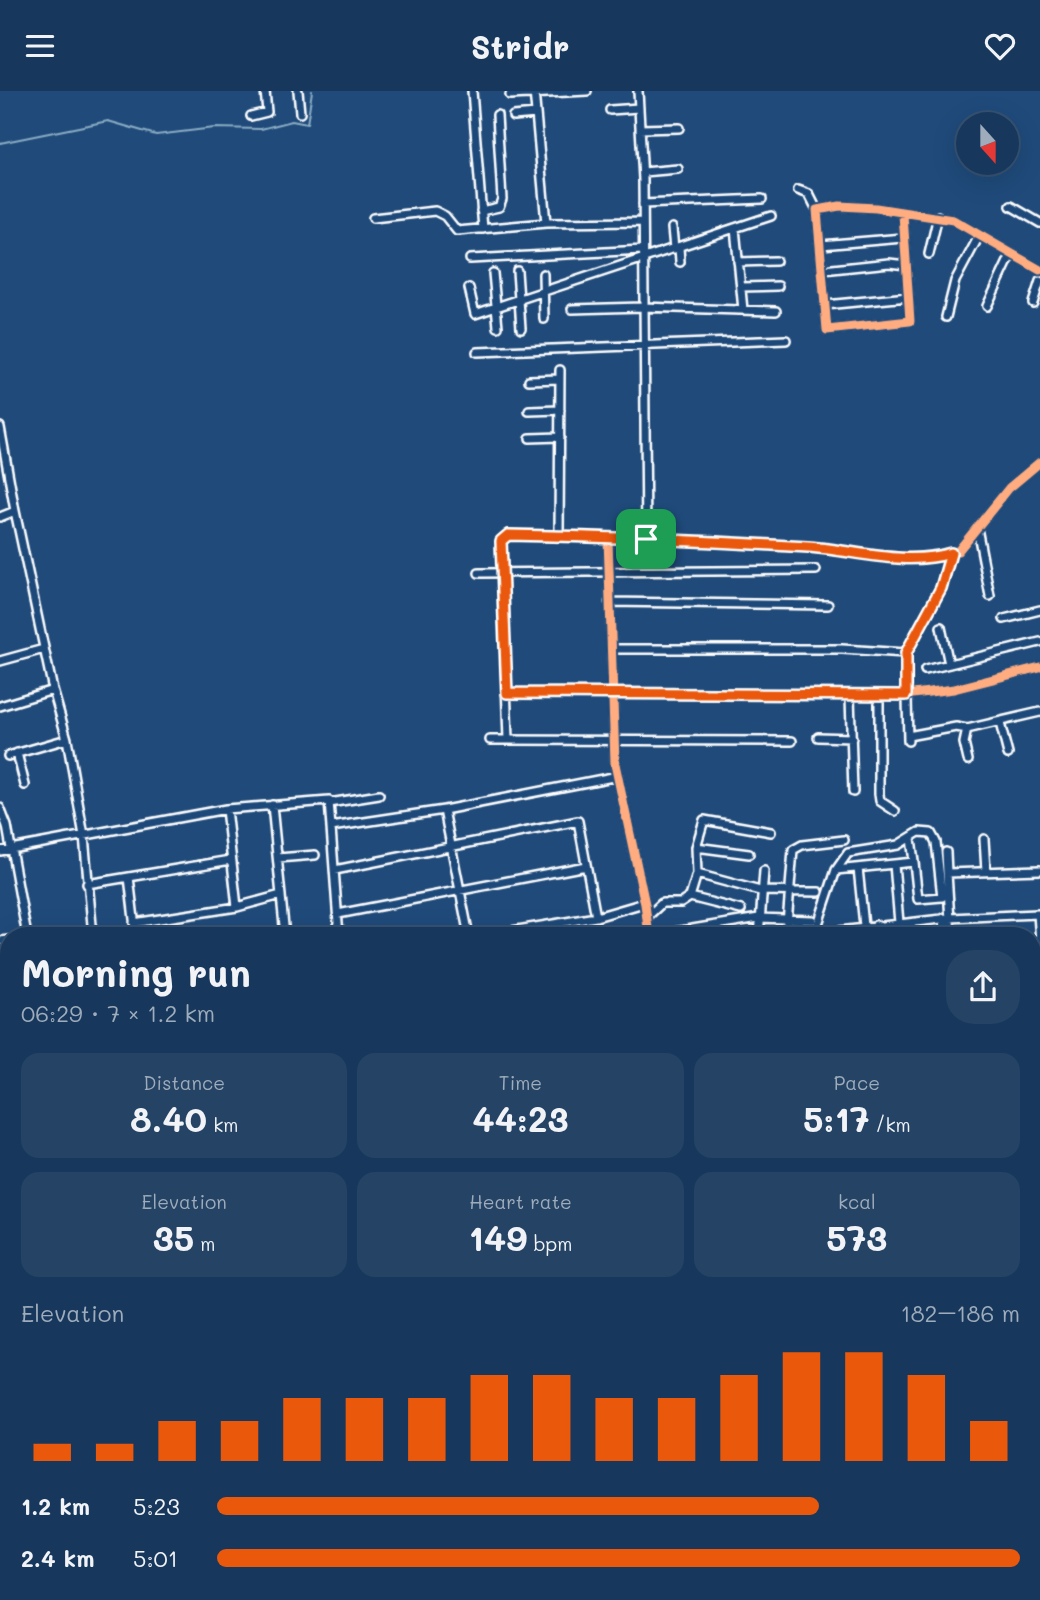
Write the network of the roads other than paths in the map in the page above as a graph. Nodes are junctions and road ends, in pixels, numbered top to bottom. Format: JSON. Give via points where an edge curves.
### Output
{"nodes":[{"id":1,"x":265,"y":91,"type":"edge"},
{"id":2,"x":298,"y":91,"type":"edge"},
{"id":3,"x":472,"y":91,"type":"edge"},
{"id":4,"x":587,"y":91,"type":"edge"},
{"id":5,"x":638,"y":91,"type":"edge"},
{"id":6,"x":534,"y":92,"type":"edge"},
{"id":7,"x":510,"y":95,"type":"dead end"},
{"id":8,"x":639,"y":108,"type":"junction"},
{"id":9,"x":610,"y":110,"type":"dead end"},
{"id":10,"x":300,"y":113,"type":"dead end"},
{"id":11,"x":536,"y":114,"type":"junction"},
{"id":12,"x":496,"y":115,"type":"dead end"},
{"id":13,"x":251,"y":116,"type":"dead end"},
{"id":14,"x":513,"y":116,"type":"dead end"},
{"id":15,"x":679,"y":128,"type":"dead end"},
{"id":16,"x":640,"y":129,"type":"junction"},
{"id":17,"x":678,"y":169,"type":"dead end"},
{"id":18,"x":643,"y":172,"type":"junction"},
{"id":19,"x":798,"y":190,"type":"dead end"},
{"id":20,"x":762,"y":199,"type":"dead end"},
{"id":21,"x":643,"y":204,"type":"junction"},
{"id":22,"x":1011,"y":206,"type":"dead end"},
{"id":23,"x":817,"y":210,"type":"junction"},
{"id":24,"x":481,"y":211,"type":"junction"},
{"id":25,"x":903,"y":214,"type":"junction"},
{"id":26,"x":771,"y":216,"type":"dead end"},
{"id":27,"x":939,"y":216,"type":"junction"},
{"id":28,"x":373,"y":218,"type":"dead end"},
{"id":29,"x":642,"y":222,"type":"junction"},
{"id":30,"x":546,"y":223,"type":"junction"},
{"id":31,"x":1040,"y":223,"type":"edge"},
{"id":32,"x":672,"y":228,"type":"dead end"},
{"id":33,"x":736,"y":228,"type":"junction"},
{"id":34,"x":483,"y":229,"type":"junction"},
{"id":35,"x":979,"y":236,"type":"junction"},
{"id":36,"x":903,"y":238,"type":"junction"},
{"id":37,"x":821,"y":245,"type":"junction"},
{"id":38,"x":677,"y":248,"type":"junction"},
{"id":39,"x":643,"y":250,"type":"junction"},
{"id":40,"x":929,"y":254,"type":"dead end"},
{"id":41,"x":1012,"y":255,"type":"junction"},
{"id":42,"x":470,"y":258,"type":"dead end"},
{"id":43,"x":643,"y":260,"type":"junction"},
{"id":44,"x":776,"y":261,"type":"dead end"},
{"id":45,"x":680,"y":262,"type":"dead end"},
{"id":46,"x":738,"y":262,"type":"junction"},
{"id":47,"x":906,"y":265,"type":"junction"},
{"id":48,"x":823,"y":269,"type":"junction"},
{"id":49,"x":1040,"y":269,"type":"edge"},
{"id":50,"x":517,"y":271,"type":"dead end"},
{"id":51,"x":493,"y":273,"type":"dead end"},
{"id":52,"x":543,"y":274,"type":"dead end"},
{"id":53,"x":1040,"y":281,"type":"edge"},
{"id":54,"x":778,"y":286,"type":"dead end"},
{"id":55,"x":741,"y":287,"type":"junction"},
{"id":56,"x":469,"y":288,"type":"dead end"},
{"id":57,"x":543,"y":292,"type":"junction"},
{"id":58,"x":908,"y":297,"type":"junction"},
{"id":59,"x":520,"y":299,"type":"junction"},
{"id":60,"x":1033,"y":303,"type":"dead end"},
{"id":61,"x":825,"y":305,"type":"junction"},
{"id":62,"x":497,"y":306,"type":"junction"},
{"id":63,"x":987,"y":306,"type":"dead end"},
{"id":64,"x":642,"y":307,"type":"junction"},
{"id":65,"x":572,"y":309,"type":"dead end"},
{"id":66,"x":743,"y":310,"type":"junction"},
{"id":67,"x":776,"y":311,"type":"dead end"},
{"id":68,"x":946,"y":317,"type":"dead end"},
{"id":69,"x":544,"y":319,"type":"dead end"},
{"id":70,"x":498,"y":327,"type":"dead end"},
{"id":71,"x":521,"y":328,"type":"dead end"},
{"id":72,"x":786,"y":340,"type":"dead end"},
{"id":73,"x":644,"y":344,"type":"junction"},
{"id":74,"x":477,"y":352,"type":"dead end"},
{"id":75,"x":560,"y":370,"type":"dead end"},
{"id":76,"x":560,"y":379,"type":"junction"},
{"id":77,"x":529,"y":380,"type":"dead end"},
{"id":78,"x":560,"y":410,"type":"junction"},
{"id":79,"x":529,"y":411,"type":"dead end"},
{"id":80,"x":0,"y":427,"type":"edge"},
{"id":81,"x":560,"y":437,"type":"junction"},
{"id":82,"x":530,"y":438,"type":"dead end"},
{"id":83,"x":1040,"y":463,"type":"edge"},
{"id":84,"x":3,"y":467,"type":"edge"},
{"id":85,"x":15,"y":511,"type":"junction"},
{"id":86,"x":0,"y":517,"type":"edge"},
{"id":87,"x":977,"y":528,"type":"junction"},
{"id":88,"x":559,"y":536,"type":"junction"},
{"id":89,"x":608,"y":537,"type":"junction"},
{"id":90,"x":646,"y":539,"type":"junction"},
{"id":91,"x":951,"y":553,"type":"junction"},
{"id":92,"x":816,"y":570,"type":"dead end"},
{"id":93,"x":479,"y":573,"type":"dead end"},
{"id":94,"x":502,"y":573,"type":"junction"},
{"id":95,"x":609,"y":573,"type":"junction"},
{"id":96,"x":990,"y":596,"type":"dead end"},
{"id":97,"x":609,"y":602,"type":"junction"},
{"id":98,"x":828,"y":605,"type":"dead end"},
{"id":99,"x":1040,"y":610,"type":"edge"},
{"id":100,"x":1004,"y":619,"type":"dead end"},
{"id":101,"x":941,"y":627,"type":"dead end"},
{"id":102,"x":1040,"y":642,"type":"edge"},
{"id":103,"x":44,"y":649,"type":"junction"},
{"id":104,"x":611,"y":649,"type":"junction"},
{"id":105,"x":906,"y":653,"type":"junction"},
{"id":106,"x":0,"y":661,"type":"edge"},
{"id":107,"x":949,"y":664,"type":"junction"},
{"id":108,"x":1040,"y":667,"type":"edge"},
{"id":109,"x":925,"y":670,"type":"dead end"},
{"id":110,"x":53,"y":690,"type":"junction"},
{"id":111,"x":507,"y":693,"type":"junction"},
{"id":112,"x":612,"y":694,"type":"junction"},
{"id":113,"x":880,"y":695,"type":"junction"},
{"id":114,"x":906,"y":695,"type":"junction"},
{"id":115,"x":850,"y":696,"type":"junction"},
{"id":116,"x":0,"y":706,"type":"edge"},
{"id":117,"x":1040,"y":712,"type":"edge"},
{"id":118,"x":1000,"y":723,"type":"junction"},
{"id":119,"x":967,"y":729,"type":"junction"},
{"id":120,"x":818,"y":737,"type":"dead end"},
{"id":121,"x":852,"y":738,"type":"junction"},
{"id":122,"x":66,"y":739,"type":"junction"},
{"id":123,"x":614,"y":739,"type":"junction"},
{"id":124,"x":490,"y":740,"type":"dead end"},
{"id":125,"x":508,"y":740,"type":"junction"},
{"id":126,"x":792,"y":741,"type":"dead end"},
{"id":127,"x":1008,"y":754,"type":"dead end"},
{"id":128,"x":968,"y":760,"type":"dead end"},
{"id":129,"x":618,"y":776,"type":"junction"},
{"id":130,"x":25,"y":785,"type":"dead end"},
{"id":131,"x":853,"y":792,"type":"dead end"},
{"id":132,"x":379,"y":795,"type":"dead end"},
{"id":133,"x":329,"y":803,"type":"junction"},
{"id":134,"x":272,"y":804,"type":"junction"},
{"id":135,"x":0,"y":809,"type":"edge"},
{"id":136,"x":226,"y":809,"type":"junction"},
{"id":137,"x":444,"y":810,"type":"junction"},
{"id":138,"x":895,"y":811,"type":"dead end"},
{"id":139,"x":331,"y":827,"type":"junction"},
{"id":140,"x":771,"y":832,"type":"dead end"},
{"id":141,"x":84,"y":836,"type":"junction"},
{"id":142,"x":911,"y":838,"type":"junction"},
{"id":143,"x":984,"y":839,"type":"dead end"},
{"id":144,"x":844,"y":840,"type":"dead end"},
{"id":145,"x":696,"y":847,"type":"junction"},
{"id":146,"x":12,"y":849,"type":"junction"},
{"id":147,"x":451,"y":849,"type":"junction"},
{"id":148,"x":0,"y":851,"type":"edge"},
{"id":149,"x":946,"y":852,"type":"dead end"},
{"id":150,"x":749,"y":854,"type":"dead end"},
{"id":151,"x":315,"y":855,"type":"dead end"},
{"id":152,"x":278,"y":858,"type":"junction"},
{"id":153,"x":231,"y":860,"type":"junction"},
{"id":154,"x":914,"y":862,"type":"junction"},
{"id":155,"x":894,"y":864,"type":"junction"},
{"id":156,"x":586,"y":866,"type":"junction"},
{"id":157,"x":858,"y":868,"type":"junction"},
{"id":158,"x":335,"y":870,"type":"junction"},
{"id":159,"x":836,"y":870,"type":"junction"},
{"id":160,"x":1040,"y":870,"type":"edge"},
{"id":161,"x":764,"y":871,"type":"dead end"},
{"id":162,"x":986,"y":871,"type":"junction"},
{"id":163,"x":947,"y":873,"type":"junction"},
{"id":164,"x":697,"y":874,"type":"junction"},
{"id":165,"x":129,"y":877,"type":"junction"},
{"id":166,"x":87,"y":884,"type":"junction"},
{"id":167,"x":460,"y":891,"type":"junction"},
{"id":168,"x":761,"y":891,"type":"junction"},
{"id":169,"x":819,"y":892,"type":"dead end"},
{"id":170,"x":788,"y":893,"type":"junction"},
{"id":171,"x":281,"y":895,"type":"junction"},
{"id":172,"x":690,"y":897,"type":"junction"},
{"id":173,"x":644,"y":903,"type":"junction"},
{"id":174,"x":237,"y":907,"type":"junction"},
{"id":175,"x":741,"y":910,"type":"dead end"},
{"id":176,"x":338,"y":914,"type":"junction"},
{"id":177,"x":1039,"y":914,"type":"edge"},
{"id":178,"x":596,"y":917,"type":"junction"},
{"id":179,"x":647,"y":917,"type":"junction"},
{"id":180,"x":760,"y":918,"type":"junction"},
{"id":181,"x":787,"y":918,"type":"junction"},
{"id":182,"x":946,"y":918,"type":"junction"},
{"id":183,"x":811,"y":920,"type":"dead end"},
{"id":184,"x":134,"y":923,"type":"junction"},
{"id":185,"x":899,"y":923,"type":"junction"},
{"id":186,"x":876,"y":925,"type":"joint"},
{"id":187,"x":863,"y":926,"type":"joint"},
{"id":188,"x":25,"y":927,"type":"edge"},
{"id":189,"x":92,"y":927,"type":"edge"},
{"id":190,"x":135,"y":927,"type":"edge"},
{"id":191,"x":284,"y":927,"type":"edge"},
{"id":192,"x":339,"y":927,"type":"edge"},
{"id":193,"x":467,"y":927,"type":"edge"},
{"id":194,"x":535,"y":927,"type":"edge"},
{"id":195,"x":648,"y":927,"type":"edge"},
{"id":196,"x":704,"y":927,"type":"edge"},
{"id":197,"x":760,"y":927,"type":"edge"},
{"id":198,"x":786,"y":927,"type":"edge"},
{"id":199,"x":817,"y":927,"type":"edge"},
{"id":200,"x":946,"y":927,"type":"edge"},
{"id":201,"x":948,"y":927,"type":"edge"}],
"edges":[{"from":1,"to":13,"type":"street","via":[[267,111]]},
{"from":2,"to":10,"type":"street"},
{"from":3,"to":24,"type":"street"},
{"from":4,"to":6,"type":"street"},
{"from":5,"to":8,"type":"street"},
{"from":6,"to":7,"type":"street"},
{"from":6,"to":11,"type":"street"},
{"from":8,"to":9,"type":"street"},
{"from":8,"to":16,"type":"street"},
{"from":11,"to":14,"type":"street"},
{"from":11,"to":30,"type":"street"},
{"from":12,"to":24,"type":"street","via":[[502,199],[499,207]]},
{"from":15,"to":16,"type":"street"},
{"from":16,"to":18,"type":"street"},
{"from":17,"to":18,"type":"street"},
{"from":18,"to":21,"type":"street"},
{"from":19,"to":23,"type":"street","via":[[809,194]]},
{"from":20,"to":21,"type":"street"},
{"from":21,"to":29,"type":"street"},
{"from":22,"to":31,"type":"street"},
{"from":23,"to":25,"type":"street","via":[[840,206]]},
{"from":23,"to":37,"type":"street"},
{"from":24,"to":34,"type":"street"},
{"from":25,"to":27,"type":"street"},
{"from":25,"to":36,"type":"street"},
{"from":26,"to":33,"type":"street"},
{"from":27,"to":35,"type":"street"},
{"from":27,"to":40,"type":"street"},
{"from":28,"to":34,"type":"street","via":[[435,211],[457,231]]},
{"from":29,"to":30,"type":"street"},
{"from":29,"to":39,"type":"street"},
{"from":30,"to":34,"type":"street"},
{"from":32,"to":38,"type":"street"},
{"from":33,"to":38,"type":"street"},
{"from":33,"to":46,"type":"street"},
{"from":35,"to":41,"type":"street"},
{"from":35,"to":68,"type":"street","via":[[955,281]]},
{"from":36,"to":37,"type":"street"},
{"from":36,"to":47,"type":"street"},
{"from":37,"to":48,"type":"street"},
{"from":38,"to":43,"type":"street"},
{"from":38,"to":45,"type":"street"},
{"from":39,"to":42,"type":"street"},
{"from":39,"to":43,"type":"street"},
{"from":41,"to":49,"type":"street"},
{"from":41,"to":63,"type":"street"},
{"from":43,"to":57,"type":"street"},
{"from":43,"to":64,"type":"street"},
{"from":44,"to":46,"type":"street"},
{"from":46,"to":55,"type":"street"},
{"from":47,"to":48,"type":"street"},
{"from":47,"to":58,"type":"street"},
{"from":48,"to":61,"type":"street"},
{"from":50,"to":59,"type":"street"},
{"from":51,"to":62,"type":"street"},
{"from":52,"to":57,"type":"street"},
{"from":53,"to":60,"type":"street"},
{"from":54,"to":55,"type":"street"},
{"from":55,"to":66,"type":"street"},
{"from":56,"to":62,"type":"street","via":[[475,314]]},
{"from":57,"to":59,"type":"street"},
{"from":57,"to":69,"type":"street"},
{"from":58,"to":61,"type":"street"},
{"from":58,"to":61,"type":"street","via":[[910,321],[827,330]]},
{"from":59,"to":62,"type":"street"},
{"from":59,"to":71,"type":"street"},
{"from":62,"to":70,"type":"street"},
{"from":64,"to":65,"type":"street"},
{"from":64,"to":66,"type":"street"},
{"from":64,"to":73,"type":"street"},
{"from":66,"to":67,"type":"street"},
{"from":72,"to":73,"type":"street"},
{"from":73,"to":74,"type":"street"},
{"from":73,"to":90,"type":"street"},
{"from":75,"to":76,"type":"street"},
{"from":76,"to":77,"type":"street"},
{"from":76,"to":78,"type":"street"},
{"from":78,"to":79,"type":"street"},
{"from":78,"to":81,"type":"street"},
{"from":80,"to":84,"type":"street"},
{"from":81,"to":82,"type":"street"},
{"from":81,"to":88,"type":"street"},
{"from":83,"to":87,"type":"street","via":[[1009,488]]},
{"from":84,"to":85,"type":"street"},
{"from":85,"to":86,"type":"street"},
{"from":85,"to":103,"type":"street"},
{"from":87,"to":91,"type":"street"},
{"from":87,"to":96,"type":"street"},
{"from":88,"to":89,"type":"street"},
{"from":88,"to":94,"type":"street","via":[[503,538]]},
{"from":89,"to":90,"type":"street"},
{"from":89,"to":95,"type":"street"},
{"from":90,"to":91,"type":"street","via":[[809,547],[901,558]]},
{"from":91,"to":105,"type":"street","via":[[941,588]]},
{"from":92,"to":95,"type":"street"},
{"from":93,"to":94,"type":"street"},
{"from":94,"to":95,"type":"street"},
{"from":94,"to":111,"type":"street"},
{"from":95,"to":97,"type":"street"},
{"from":97,"to":98,"type":"street"},
{"from":97,"to":104,"type":"street"},
{"from":99,"to":100,"type":"street"},
{"from":101,"to":107,"type":"street"},
{"from":102,"to":107,"type":"street"},
{"from":103,"to":106,"type":"street"},
{"from":103,"to":110,"type":"street"},
{"from":104,"to":105,"type":"street"},
{"from":104,"to":112,"type":"street"},
{"from":105,"to":114,"type":"street"},
{"from":107,"to":109,"type":"street"},
{"from":108,"to":114,"type":"street","via":[[954,689]]},
{"from":110,"to":116,"type":"street"},
{"from":110,"to":122,"type":"street"},
{"from":111,"to":112,"type":"street"},
{"from":111,"to":125,"type":"street"},
{"from":112,"to":115,"type":"street"},
{"from":112,"to":123,"type":"street"},
{"from":113,"to":114,"type":"street"},
{"from":113,"to":115,"type":"street"},
{"from":113,"to":138,"type":"street","via":[[879,794]]},
{"from":114,"to":119,"type":"street","via":[[908,738],[956,727]]},
{"from":115,"to":121,"type":"street"},
{"from":117,"to":118,"type":"street"},
{"from":118,"to":119,"type":"street"},
{"from":118,"to":127,"type":"street"},
{"from":119,"to":128,"type":"street"},
{"from":120,"to":121,"type":"street"},
{"from":121,"to":131,"type":"street"},
{"from":122,"to":130,"type":"street","via":[[12,754]]},
{"from":122,"to":141,"type":"street"},
{"from":123,"to":125,"type":"street"},
{"from":123,"to":126,"type":"street"},
{"from":123,"to":129,"type":"street"},
{"from":124,"to":125,"type":"street"},
{"from":129,"to":137,"type":"street"},
{"from":129,"to":173,"type":"street"},
{"from":132,"to":133,"type":"street"},
{"from":133,"to":134,"type":"street"},
{"from":133,"to":139,"type":"street"},
{"from":134,"to":136,"type":"street"},
{"from":134,"to":152,"type":"street"},
{"from":135,"to":146,"type":"street"},
{"from":136,"to":141,"type":"street"},
{"from":136,"to":153,"type":"street"},
{"from":137,"to":139,"type":"street"},
{"from":137,"to":147,"type":"street"},
{"from":139,"to":158,"type":"street"},
{"from":140,"to":145,"type":"street","via":[[704,820]]},
{"from":141,"to":146,"type":"street"},
{"from":141,"to":166,"type":"street"},
{"from":142,"to":154,"type":"street"},
{"from":142,"to":154,"type":"street","via":[[925,831],[934,836],[942,897],[918,899]]},
{"from":142,"to":159,"type":"street","via":[[898,845],[848,853]]},
{"from":143,"to":162,"type":"street"},
{"from":144,"to":170,"type":"street","via":[[797,846],[791,857]]},
{"from":145,"to":150,"type":"street"},
{"from":145,"to":164,"type":"street"},
{"from":146,"to":148,"type":"street"},
{"from":146,"to":188,"type":"street"},
{"from":147,"to":156,"type":"street","via":[[578,821]]},
{"from":147,"to":158,"type":"street"},
{"from":147,"to":167,"type":"street"},
{"from":149,"to":163,"type":"street"},
{"from":151,"to":152,"type":"street"},
{"from":152,"to":171,"type":"street"},
{"from":153,"to":165,"type":"street"},
{"from":153,"to":174,"type":"street"},
{"from":154,"to":155,"type":"street"},
{"from":155,"to":157,"type":"street"},
{"from":155,"to":185,"type":"street"},
{"from":156,"to":167,"type":"street"},
{"from":156,"to":178,"type":"street"},
{"from":157,"to":159,"type":"street"},
{"from":157,"to":187,"type":"street"},
{"from":158,"to":176,"type":"street"},
{"from":159,"to":199,"type":"street"},
{"from":160,"to":162,"type":"street"},
{"from":161,"to":168,"type":"street"},
{"from":162,"to":163,"type":"street"},
{"from":163,"to":182,"type":"street"},
{"from":164,"to":168,"type":"street"},
{"from":164,"to":172,"type":"street"},
{"from":165,"to":166,"type":"street"},
{"from":165,"to":184,"type":"street"},
{"from":166,"to":189,"type":"street"},
{"from":167,"to":176,"type":"street"},
{"from":167,"to":193,"type":"street"},
{"from":168,"to":170,"type":"street"},
{"from":168,"to":180,"type":"street"},
{"from":169,"to":170,"type":"street"},
{"from":170,"to":181,"type":"street"},
{"from":171,"to":174,"type":"street"},
{"from":171,"to":191,"type":"street"},
{"from":172,"to":175,"type":"street"},
{"from":172,"to":179,"type":"street","via":[[681,903],[662,903]]},
{"from":173,"to":178,"type":"street"},
{"from":173,"to":179,"type":"street"},
{"from":174,"to":184,"type":"street"},
{"from":176,"to":192,"type":"street"},
{"from":177,"to":182,"type":"street"},
{"from":178,"to":194,"type":"street"},
{"from":179,"to":195,"type":"street"},
{"from":180,"to":181,"type":"street"},
{"from":180,"to":196,"type":"street"},
{"from":180,"to":197,"type":"street"},
{"from":181,"to":183,"type":"street"},
{"from":181,"to":198,"type":"street"},
{"from":182,"to":185,"type":"street"},
{"from":182,"to":200,"type":"street"},
{"from":182,"to":201,"type":"street"},
{"from":184,"to":190,"type":"street"},
{"from":185,"to":186,"type":"street"},
{"from":186,"to":187,"type":"street"}]}
